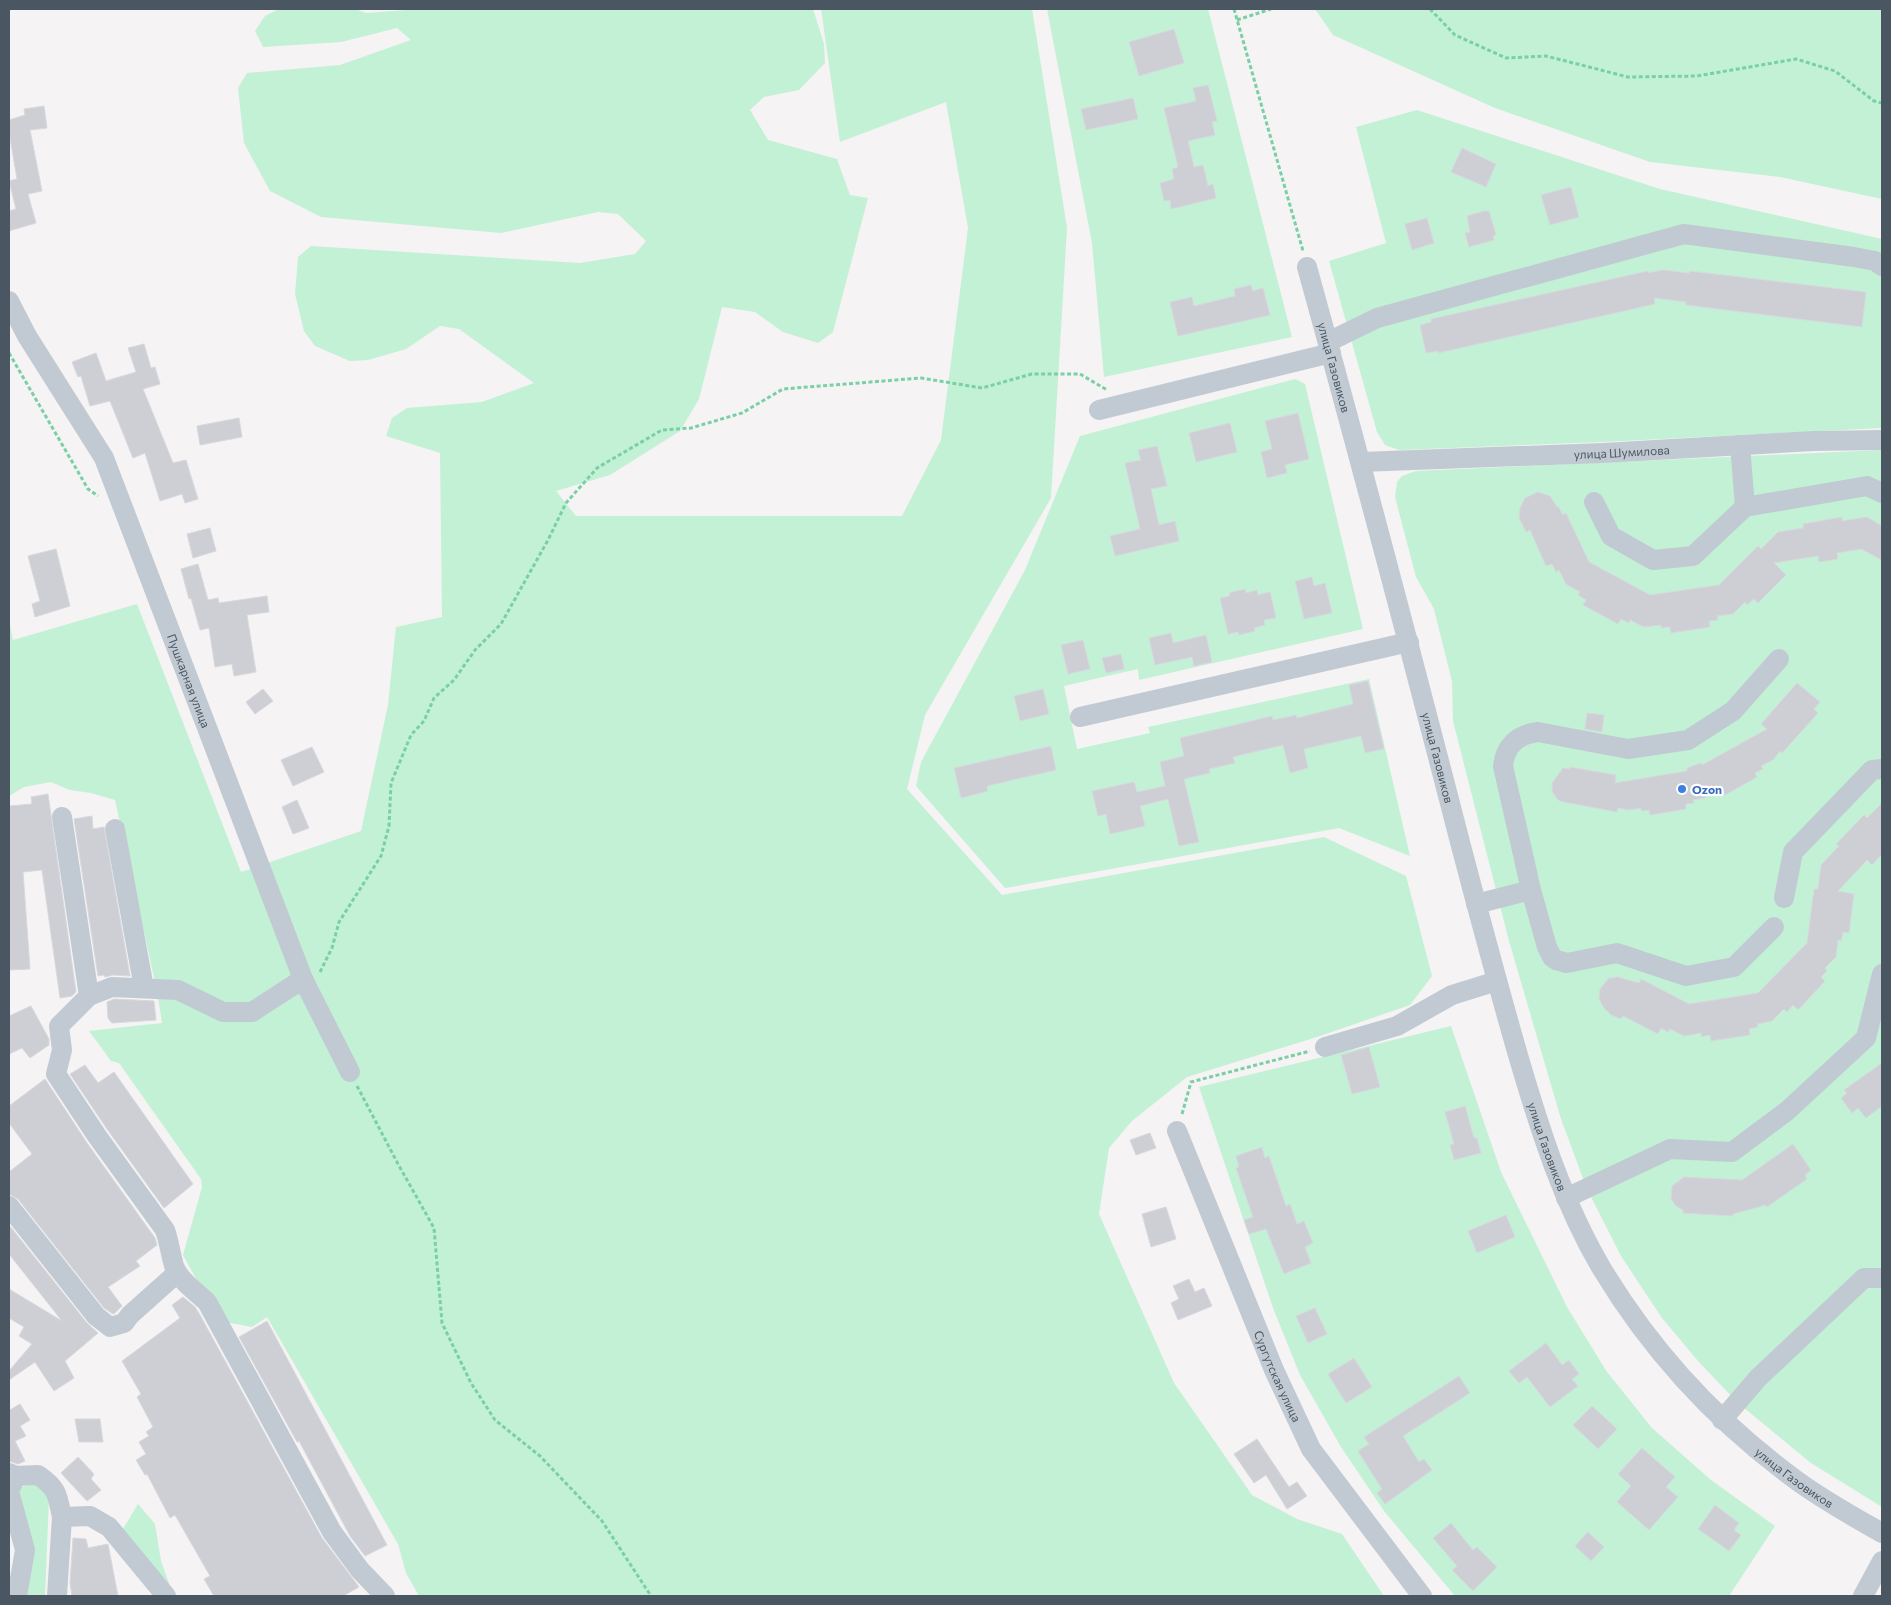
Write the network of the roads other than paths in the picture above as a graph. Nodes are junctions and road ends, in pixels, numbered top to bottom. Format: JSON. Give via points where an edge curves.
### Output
{"nodes":[{"id":1,"x":1882,"y":266,"type":"edge"},
{"id":2,"x":1307,"y":267,"type":"road end"},
{"id":3,"x":9,"y":301,"type":"edge"},
{"id":4,"x":1330,"y":348,"type":"junction"},
{"id":5,"x":1099,"y":410,"type":"dead end"},
{"id":6,"x":1882,"y":440,"type":"edge"},
{"id":7,"x":1740,"y":445,"type":"junction"},
{"id":8,"x":1361,"y":462,"type":"junction"},
{"id":9,"x":1882,"y":493,"type":"edge"},
{"id":10,"x":1594,"y":502,"type":"dead end"},
{"id":11,"x":1744,"y":506,"type":"junction"},
{"id":12,"x":1409,"y":642,"type":"junction"},
{"id":13,"x":1779,"y":659,"type":"dead end"},
{"id":14,"x":1080,"y":717,"type":"dead end"},
{"id":15,"x":1882,"y":769,"type":"edge"},
{"id":16,"x":62,"y":817,"type":"dead end"},
{"id":17,"x":115,"y":828,"type":"dead end"},
{"id":18,"x":1531,"y":890,"type":"junction"},
{"id":19,"x":1784,"y":898,"type":"dead end"},
{"id":20,"x":1476,"y":904,"type":"junction"},
{"id":21,"x":1774,"y":928,"type":"dead end"},
{"id":22,"x":1882,"y":974,"type":"edge"},
{"id":23,"x":303,"y":979,"type":"junction"},
{"id":24,"x":1497,"y":981,"type":"junction"},
{"id":25,"x":144,"y":988,"type":"junction"},
{"id":26,"x":90,"y":996,"type":"junction"},
{"id":27,"x":1325,"y":1047,"type":"road end"},
{"id":28,"x":350,"y":1072,"type":"road end"},
{"id":29,"x":1177,"y":1131,"type":"road end"},
{"id":30,"x":1566,"y":1198,"type":"junction"},
{"id":31,"x":9,"y":1206,"type":"edge"},
{"id":32,"x":177,"y":1273,"type":"junction"},
{"id":33,"x":1882,"y":1278,"type":"edge"},
{"id":34,"x":1722,"y":1420,"type":"junction"},
{"id":35,"x":12,"y":1475,"type":"edge"},
{"id":36,"x":62,"y":1517,"type":"junction"},
{"id":37,"x":1882,"y":1533,"type":"edge"},
{"id":38,"x":1882,"y":1561,"type":"edge"},
{"id":39,"x":17,"y":1596,"type":"edge"},
{"id":40,"x":57,"y":1596,"type":"edge"},
{"id":41,"x":166,"y":1596,"type":"edge"},
{"id":42,"x":385,"y":1596,"type":"edge"},
{"id":43,"x":1422,"y":1596,"type":"edge"},
{"id":44,"x":1863,"y":1596,"type":"edge"}],
"edges":[{"from":1,"to":4,"type":"street","via":[[1854,256],[1684,234],[1377,318]]},
{"from":2,"to":4,"type":"street","name":"улица Газовиков"},
{"from":3,"to":23,"type":"street","name":"Пушкарная улица","via":[[27,336],[104,458]]},
{"from":4,"to":5,"type":"street"},
{"from":4,"to":8,"type":"street","name":"улица Газовиков"},
{"from":6,"to":7,"type":"street","name":"улица Шумилова"},
{"from":7,"to":8,"type":"street","name":"улица Шумилова"},
{"from":7,"to":11,"type":"street"},
{"from":8,"to":12,"type":"street","name":"улица Газовиков"},
{"from":9,"to":11,"type":"street","via":[[1867,486]]},
{"from":10,"to":11,"type":"street","via":[[1611,536],[1653,560],[1693,556]]},
{"from":12,"to":14,"type":"street"},
{"from":12,"to":20,"type":"street","name":"улица Газовиков"},
{"from":13,"to":18,"type":"street","via":[[1733,711],[1688,740],[1628,749],[1538,732],[1516,739],[1506,751],[1503,774]]},
{"from":15,"to":19,"type":"street","via":[[1872,770],[1793,852]]},
{"from":16,"to":26,"type":"street"},
{"from":17,"to":25,"type":"street"},
{"from":18,"to":20,"type":"street"},
{"from":18,"to":21,"type":"street","via":[[1548,952],[1561,963],[1617,953],[1686,976],[1734,967]]},
{"from":20,"to":24,"type":"street","name":"улица Газовиков"},
{"from":22,"to":30,"type":"street","via":[[1866,1038],[1787,1111],[1732,1152],[1670,1149]]},
{"from":23,"to":25,"type":"street","via":[[252,1012],[223,1012],[178,990]]},
{"from":23,"to":28,"type":"street","name":"Пушкарная улица"},
{"from":24,"to":27,"type":"street","via":[[1452,995],[1397,1026]]},
{"from":24,"to":30,"type":"street","name":"улица Газовиков","via":[[1539,1126]]},
{"from":25,"to":26,"type":"street","via":[[112,988]]},
{"from":26,"to":32,"type":"street","via":[[59,1026],[62,1050],[56,1074],[165,1230]]},
{"from":29,"to":43,"type":"street","name":"Сургутская улица","via":[[1274,1370],[1310,1449]]},
{"from":30,"to":34,"type":"street","name":"улица Газовиков","via":[[1601,1268],[1644,1332]]},
{"from":31,"to":32,"type":"street","via":[[96,1316],[110,1326],[124,1323]]},
{"from":32,"to":42,"type":"street","via":[[207,1302],[332,1532],[360,1570]]},
{"from":33,"to":34,"type":"street","via":[[1864,1278],[1758,1378]]},
{"from":34,"to":37,"type":"street","name":"улица Газовиков","via":[[1797,1482]]},
{"from":35,"to":36,"type":"street","via":[[36,1474],[52,1485]]},
{"from":35,"to":39,"type":"street","via":[[9,1491],[25,1550]]},
{"from":36,"to":40,"type":"street"},
{"from":36,"to":41,"type":"street","via":[[90,1516],[109,1527]]},
{"from":38,"to":44,"type":"street"}]}
